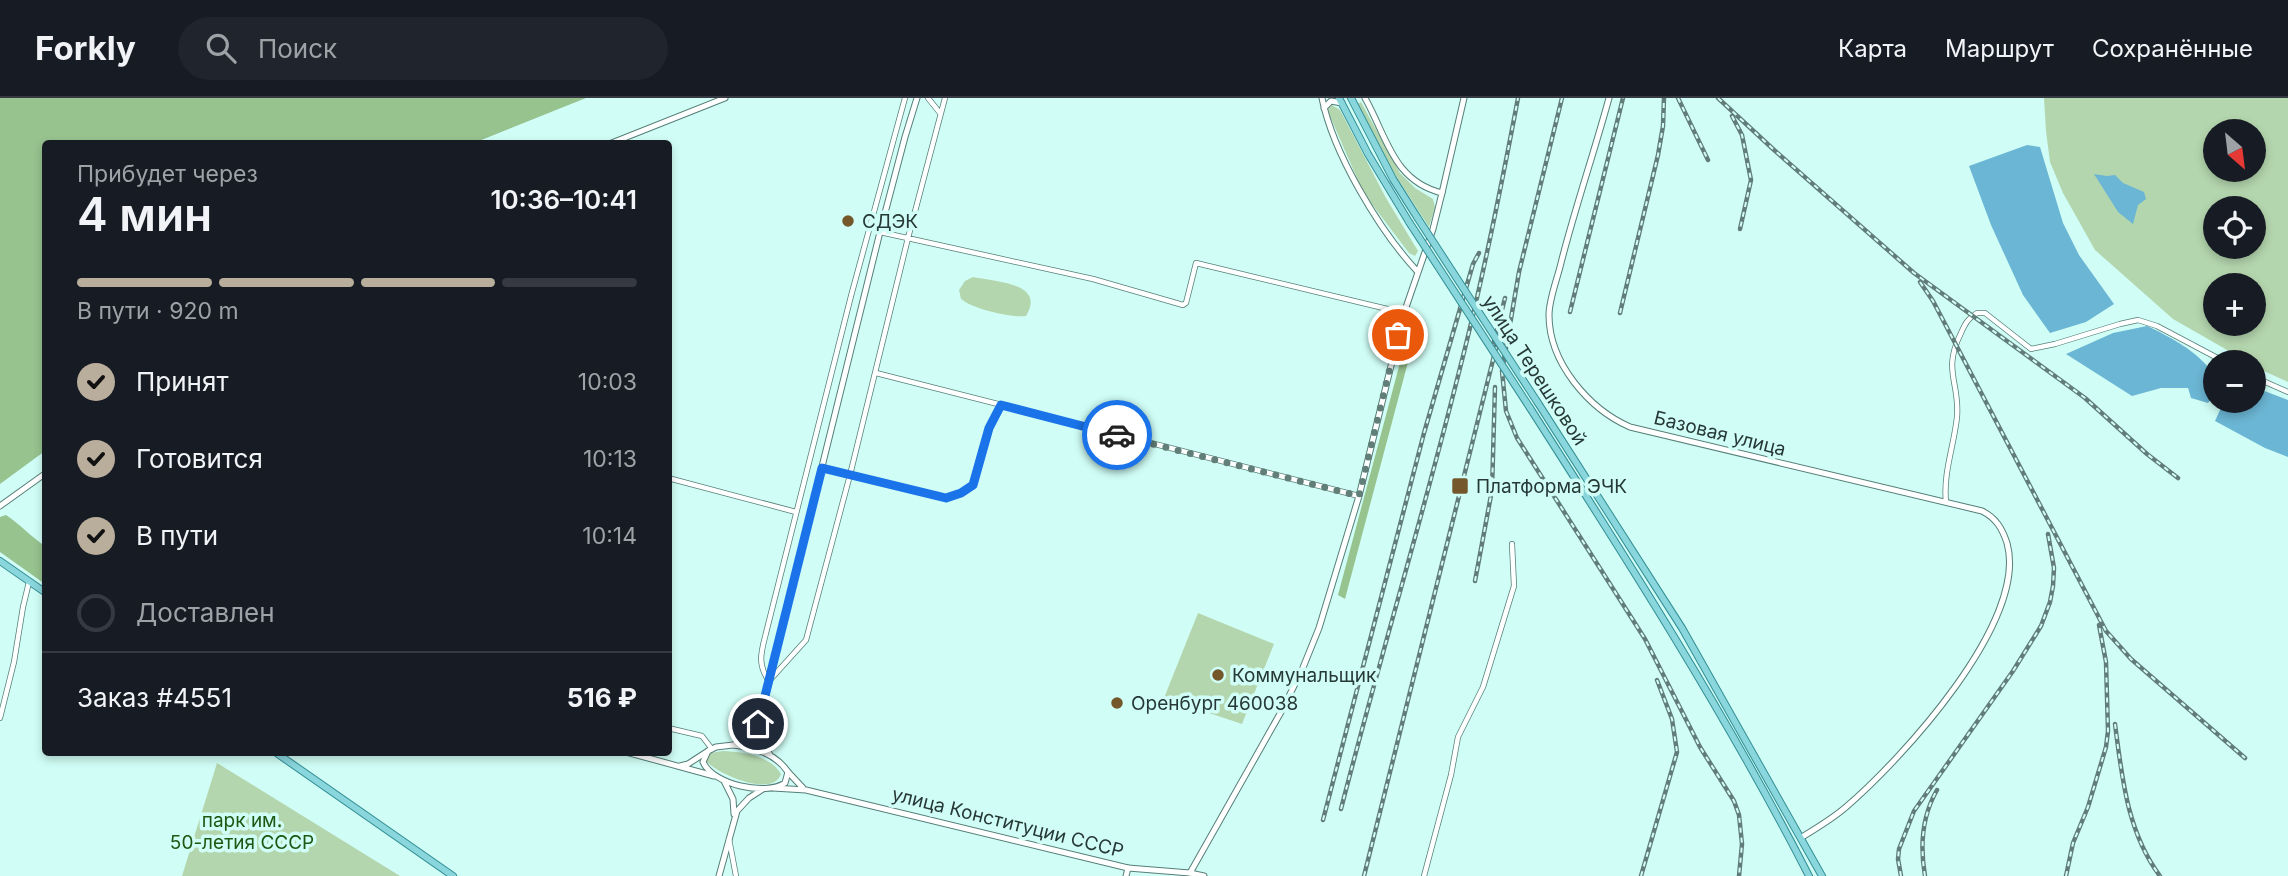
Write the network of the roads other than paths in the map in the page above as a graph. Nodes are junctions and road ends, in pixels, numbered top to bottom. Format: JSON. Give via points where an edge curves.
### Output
{"nodes":[{"id":1,"x":725,"y":98,"type":"edge"},
{"id":2,"x":905,"y":98,"type":"edge"},
{"id":3,"x":917,"y":98,"type":"edge"},
{"id":4,"x":930,"y":98,"type":"edge"},
{"id":5,"x":945,"y":98,"type":"edge"},
{"id":6,"x":1322,"y":98,"type":"edge"},
{"id":7,"x":1365,"y":98,"type":"edge"},
{"id":8,"x":1464,"y":98,"type":"edge"},
{"id":9,"x":1609,"y":98,"type":"edge"},
{"id":10,"x":1352,"y":99,"type":"edge"},
{"id":11,"x":1341,"y":101,"type":"edge"},
{"id":12,"x":1324,"y":108,"type":"junction"},
{"id":13,"x":940,"y":114,"type":"junction"},
{"id":14,"x":619,"y":140,"type":"edge"},
{"id":15,"x":1442,"y":193,"type":"junction"},
{"id":16,"x":880,"y":232,"type":"junction"},
{"id":17,"x":908,"y":238,"type":"junction"},
{"id":18,"x":1417,"y":271,"type":"junction"},
{"id":19,"x":1404,"y":313,"type":"junction"},
{"id":20,"x":2203,"y":350,"type":"edge"},
{"id":21,"x":876,"y":373,"type":"junction"},
{"id":22,"x":2266,"y":382,"type":"edge"},
{"id":23,"x":829,"y":386,"type":"junction"},
{"id":24,"x":841,"y":390,"type":"junction"},
{"id":25,"x":2288,"y":392,"type":"edge"},
{"id":26,"x":1001,"y":405,"type":"junction"},
{"id":27,"x":822,"y":468,"type":"junction"},
{"id":28,"x":850,"y":475,"type":"junction"},
{"id":29,"x":42,"y":476,"type":"edge"},
{"id":30,"x":672,"y":479,"type":"edge"},
{"id":31,"x":1359,"y":496,"type":"junction"},
{"id":32,"x":1946,"y":502,"type":"junction"},
{"id":33,"x":0,"y":506,"type":"edge"},
{"id":34,"x":796,"y":512,"type":"junction"},
{"id":35,"x":1512,"y":544,"type":"dead end"},
{"id":36,"x":0,"y":561,"type":"edge"},
{"id":37,"x":29,"y":582,"type":"junction"},
{"id":38,"x":42,"y":590,"type":"edge"},
{"id":39,"x":1712,"y":679,"type":"junction"},
{"id":40,"x":769,"y":681,"type":"junction"},
{"id":41,"x":1703,"y":684,"type":"junction"},
{"id":42,"x":761,"y":717,"type":"junction"},
{"id":43,"x":0,"y":718,"type":"edge"},
{"id":44,"x":672,"y":729,"type":"edge"},
{"id":45,"x":733,"y":745,"type":"junction"},
{"id":46,"x":710,"y":750,"type":"junction"},
{"id":47,"x":769,"y":755,"type":"junction"},
{"id":48,"x":281,"y":756,"type":"edge"},
{"id":49,"x":641,"y":756,"type":"edge"},
{"id":50,"x":677,"y":766,"type":"junction"},
{"id":51,"x":788,"y":772,"type":"junction"},
{"id":52,"x":717,"y":776,"type":"junction"},
{"id":53,"x":724,"y":780,"type":"junction"},
{"id":54,"x":773,"y":788,"type":"junction"},
{"id":55,"x":763,"y":789,"type":"junction"},
{"id":56,"x":806,"y":790,"type":"junction"},
{"id":57,"x":734,"y":817,"type":"junction"},
{"id":58,"x":729,"y":837,"type":"junction"},
{"id":59,"x":1802,"y":837,"type":"junction"},
{"id":60,"x":1792,"y":842,"type":"junction"},
{"id":61,"x":1128,"y":868,"type":"junction"},
{"id":62,"x":1190,"y":873,"type":"junction"},
{"id":63,"x":453,"y":876,"type":"edge"},
{"id":64,"x":719,"y":876,"type":"edge"},
{"id":65,"x":736,"y":876,"type":"edge"},
{"id":66,"x":1126,"y":876,"type":"edge"},
{"id":67,"x":1204,"y":876,"type":"edge"},
{"id":68,"x":1424,"y":876,"type":"edge"},
{"id":69,"x":1810,"y":876,"type":"edge"},
{"id":70,"x":1822,"y":876,"type":"edge"}],
"edges":[{"from":1,"to":14,"type":"main road"},
{"from":2,"to":23,"type":"street"},
{"from":3,"to":16,"type":"main road"},
{"from":4,"to":13,"type":"street"},
{"from":5,"to":13,"type":"street"},
{"from":6,"to":12,"type":"main road"},
{"from":7,"to":15,"type":"main road","via":[[1403,170],[1417,183]]},
{"from":8,"to":15,"type":"main road"},
{"from":9,"to":32,"type":"main road","name":"Базовая улица","via":[[1549,312],[1556,347],[1572,379],[1590,401],[1616,421],[1652,433]]},
{"from":10,"to":39,"type":"main road","name":"улица Терешковой","bridge":true,"via":[[1393,179],[1636,553]]},
{"from":11,"to":12,"type":"main road","via":[[1331,101]]},
{"from":11,"to":41,"type":"main road","name":"улица Терешковой","bridge":true,"via":[[1409,222]]},
{"from":12,"to":18,"type":"main road","via":[[1364,200]]},
{"from":13,"to":17,"type":"street"},
{"from":15,"to":18,"type":"main road"},
{"from":16,"to":17,"type":"street"},
{"from":16,"to":24,"type":"main road"},
{"from":17,"to":19,"type":"street","via":[[1093,279],[1183,305],[1196,263]]},
{"from":17,"to":21,"type":"street"},
{"from":18,"to":19,"type":"main road"},
{"from":19,"to":31,"type":"main road"},
{"from":20,"to":32,"type":"street","via":[[2138,320],[2031,349],[1985,313],[1977,313],[1966,323],[1952,355],[1957,409],[1945,480]]},
{"from":21,"to":26,"type":"street"},
{"from":21,"to":28,"type":"street"},
{"from":22,"to":25,"type":"street"},
{"from":23,"to":24,"type":"street"},
{"from":23,"to":34,"type":"street"},
{"from":24,"to":27,"type":"main road"},
{"from":26,"to":28,"type":"street","via":[[989,428],[973,485],[961,493],[946,498]]},
{"from":26,"to":31,"type":"street"},
{"from":27,"to":28,"type":"street"},
{"from":27,"to":40,"type":"main road"},
{"from":28,"to":40,"type":"street","via":[[806,640]]},
{"from":29,"to":33,"type":"main road"},
{"from":30,"to":34,"type":"street"},
{"from":31,"to":62,"type":"main road","via":[[1302,670]]},
{"from":32,"to":59,"type":"main road","name":"Базовая улица","via":[[1989,514],[2005,537],[2010,572],[1994,621],[1958,684],[1917,733],[1847,806]]},
{"from":34,"to":40,"type":"street","via":[[762,653],[762,671]]},
{"from":35,"to":68,"type":"street","via":[[1514,586],[1483,687],[1458,737]]},
{"from":36,"to":37,"type":"main road"},
{"from":37,"to":38,"type":"main road"},
{"from":37,"to":43,"type":"street"},
{"from":39,"to":41,"type":"main road"},
{"from":39,"to":59,"type":"main road","name":"улица Терешковой"},
{"from":40,"to":42,"type":"main road"},
{"from":41,"to":60,"type":"main road","name":"улица Терешковой"},
{"from":42,"to":45,"type":"main road","via":[[754,730]]},
{"from":42,"to":47,"type":"main road","via":[[760,733]]},
{"from":44,"to":46,"type":"street","via":[[702,736]]},
{"from":45,"to":46,"type":"main road"},
{"from":45,"to":47,"type":"main road"},
{"from":46,"to":50,"type":"main road"},
{"from":46,"to":52,"type":"main road","via":[[704,766]]},
{"from":47,"to":51,"type":"main road"},
{"from":48,"to":63,"type":"main road"},
{"from":49,"to":50,"type":"main road"},
{"from":50,"to":52,"type":"main road"},
{"from":51,"to":54,"type":"main road","via":[[785,783]]},
{"from":51,"to":56,"type":"main road"},
{"from":52,"to":53,"type":"main road","name":"улица Конституции СССР"},
{"from":53,"to":55,"type":"main road","name":"улица Конституции СССР"},
{"from":53,"to":57,"type":"main road","via":[[733,799]]},
{"from":54,"to":55,"type":"main road","name":"улица Конституции СССР"},
{"from":54,"to":56,"type":"main road","name":"улица Конституции СССР"},
{"from":55,"to":57,"type":"main road","via":[[743,802]]},
{"from":56,"to":61,"type":"main road","name":"улица Конституции СССР"},
{"from":57,"to":58,"type":"main road"},
{"from":58,"to":64,"type":"main road"},
{"from":58,"to":65,"type":"street"},
{"from":59,"to":60,"type":"main road"},
{"from":59,"to":70,"type":"main road","name":"улица Терешковой"},
{"from":60,"to":69,"type":"main road","name":"улица Терешковой"},
{"from":61,"to":62,"type":"main road","name":"улица Конституции СССР"},
{"from":61,"to":66,"type":"main road"},
{"from":62,"to":67,"type":"main road","name":"улица Конституции СССР"}]}
